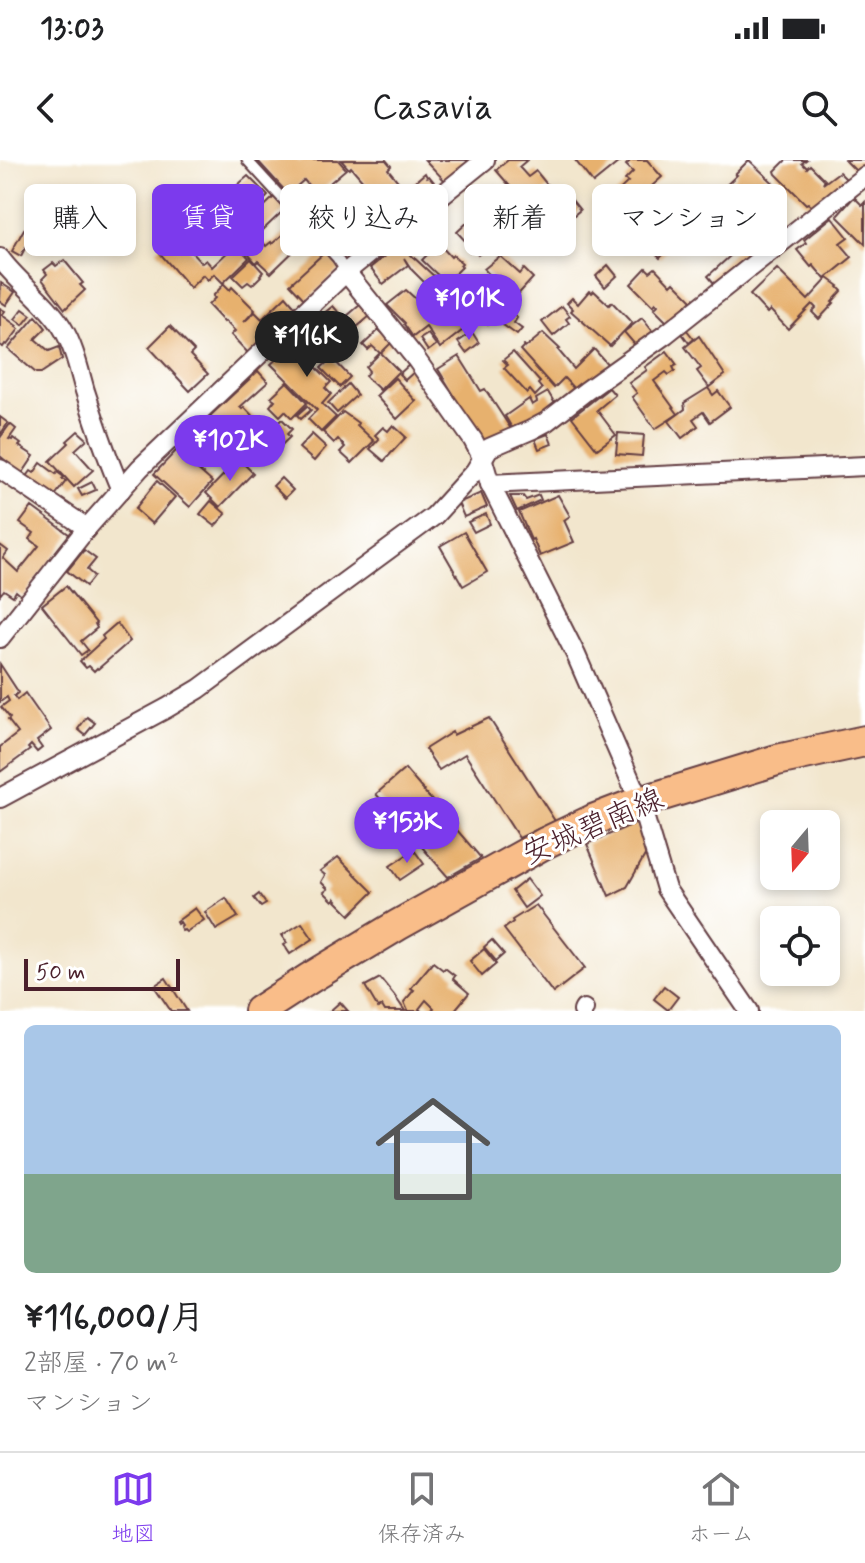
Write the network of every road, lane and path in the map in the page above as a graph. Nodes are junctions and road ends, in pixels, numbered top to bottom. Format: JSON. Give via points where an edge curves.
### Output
{"nodes":[{"id":1,"x":247,"y":160,"type":"edge"},
{"id":2,"x":485,"y":160,"type":"edge"},
{"id":3,"x":865,"y":176,"type":"edge"},
{"id":4,"x":0,"y":258,"type":"edge"},
{"id":5,"x":346,"y":272,"type":"junction"},
{"id":6,"x":482,"y":457,"type":"junction"},
{"id":7,"x":865,"y":466,"type":"edge"},
{"id":8,"x":0,"y":469,"type":"edge"},
{"id":9,"x":490,"y":484,"type":"junction"},
{"id":10,"x":121,"y":490,"type":"junction"},
{"id":11,"x":87,"y":528,"type":"junction"},
{"id":12,"x":0,"y":638,"type":"edge"},
{"id":13,"x":865,"y":741,"type":"edge"},
{"id":14,"x":0,"y":798,"type":"edge"},
{"id":15,"x":640,"y":802,"type":"junction"},
{"id":16,"x":259,"y":1011,"type":"edge"},
{"id":17,"x":749,"y":1011,"type":"edge"}],
"edges":[{"from":1,"to":5,"type":"lane"},
{"from":2,"to":5,"type":"street"},
{"from":3,"to":6,"type":"street","via":[[666,334],[546,422],[489,448]]},
{"from":4,"to":10,"type":"street","via":[[62,326]]},
{"from":5,"to":6,"type":"street","via":[[416,359]]},
{"from":5,"to":10,"type":"street"},
{"from":6,"to":9,"type":"street"},
{"from":6,"to":14,"type":"street","via":[[434,516],[199,689]]},
{"from":7,"to":9,"type":"street"},
{"from":8,"to":11,"type":"street"},
{"from":9,"to":15,"type":"street","via":[[576,655]]},
{"from":10,"to":11,"type":"street"},
{"from":11,"to":12,"type":"street"},
{"from":13,"to":15,"type":"main road","name":"安城碧南線","via":[[777,760]]},
{"from":15,"to":16,"type":"main road","name":"安城碧南線","via":[[545,843]]},
{"from":15,"to":17,"type":"street","via":[[666,889]]}]}
